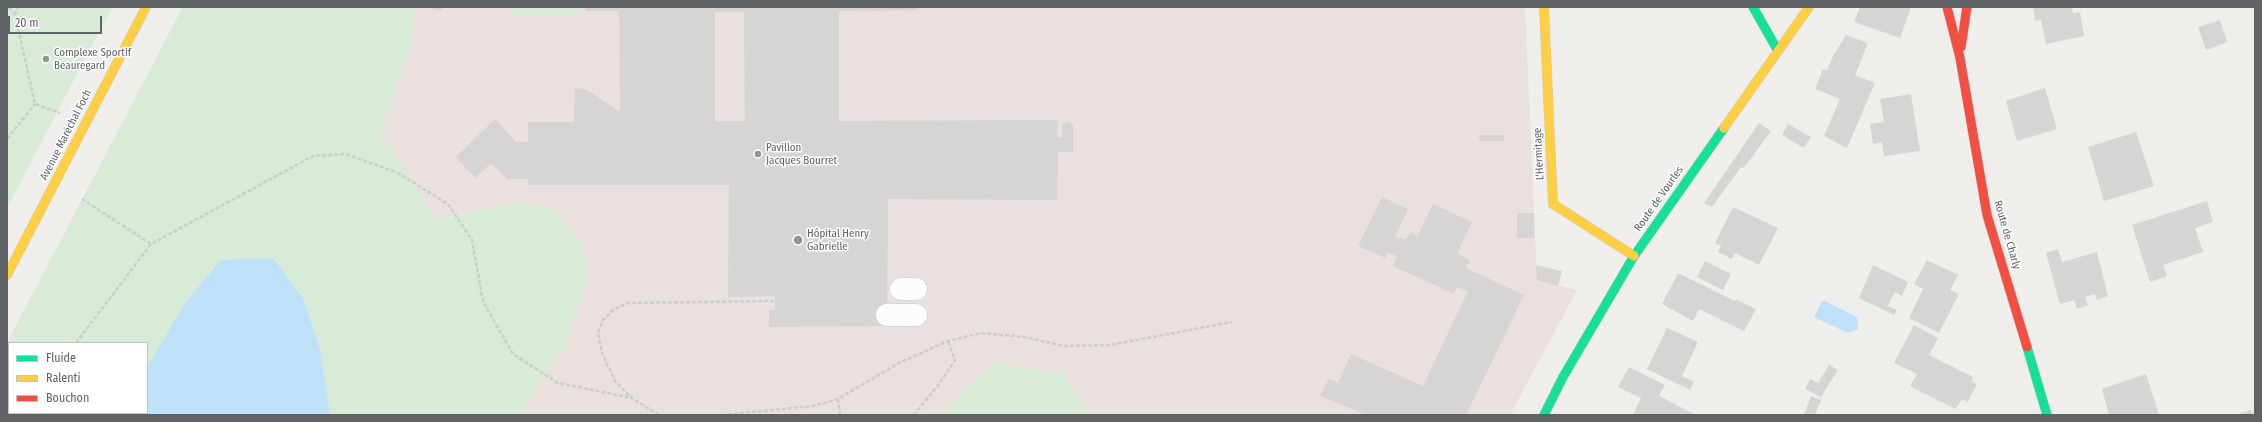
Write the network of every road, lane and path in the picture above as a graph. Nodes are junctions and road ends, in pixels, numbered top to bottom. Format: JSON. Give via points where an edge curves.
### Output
{"nodes":[{"id":1,"x":9,"y":7,"type":"edge"},
{"id":2,"x":18,"y":7,"type":"edge"},
{"id":3,"x":146,"y":7,"type":"edge"},
{"id":4,"x":1544,"y":7,"type":"edge"},
{"id":5,"x":1753,"y":7,"type":"edge"},
{"id":6,"x":1809,"y":7,"type":"edge"},
{"id":7,"x":1947,"y":7,"type":"edge"},
{"id":8,"x":1967,"y":7,"type":"edge"},
{"id":9,"x":15,"y":15,"type":"junction"},
{"id":10,"x":1778,"y":51,"type":"junction"},
{"id":11,"x":1960,"y":58,"type":"junction"},
{"id":12,"x":35,"y":104,"type":"junction"},
{"id":13,"x":84,"y":128,"type":"junction"},
{"id":14,"x":7,"y":139,"type":"edge"},
{"id":15,"x":82,"y":198,"type":"dead end"},
{"id":16,"x":151,"y":244,"type":"junction"},
{"id":17,"x":1634,"y":256,"type":"junction"},
{"id":18,"x":7,"y":275,"type":"edge"},
{"id":19,"x":775,"y":301,"type":"dead end"},
{"id":20,"x":887,"y":315,"type":"dead end"},
{"id":21,"x":916,"y":315,"type":"dead end"},
{"id":22,"x":1232,"y":322,"type":"dead end"},
{"id":23,"x":948,"y":340,"type":"junction"},
{"id":24,"x":77,"y":342,"type":"edge"},
{"id":25,"x":632,"y":398,"type":"junction"},
{"id":26,"x":838,"y":400,"type":"junction"},
{"id":27,"x":659,"y":415,"type":"edge"},
{"id":28,"x":722,"y":415,"type":"edge"},
{"id":29,"x":840,"y":415,"type":"edge"},
{"id":30,"x":914,"y":415,"type":"edge"},
{"id":31,"x":1544,"y":415,"type":"edge"},
{"id":32,"x":2047,"y":415,"type":"edge"}],
"edges":[{"from":1,"to":9,"type":"path"},
{"from":2,"to":9,"type":"path"},
{"from":3,"to":13,"type":"street","name":"Avenue Maréchal Foch"},
{"from":4,"to":17,"type":"street","name":"L'Hermitage","via":[[1553,204]]},
{"from":5,"to":10,"type":"street"},
{"from":6,"to":10,"type":"street","name":"Route de Vourles"},
{"from":7,"to":11,"type":"street","name":"Route de Charly"},
{"from":8,"to":11,"type":"street","name":"Route de Charly"},
{"from":9,"to":12,"type":"path"},
{"from":10,"to":17,"type":"street","name":"Route de Vourles"},
{"from":11,"to":32,"type":"street","name":"Route de Charly","via":[[1987,215]]},
{"from":12,"to":13,"type":"path","via":[[58,112]]},
{"from":12,"to":14,"type":"path"},
{"from":13,"to":18,"type":"street","name":"Avenue Maréchal Foch"},
{"from":15,"to":16,"type":"path"},
{"from":16,"to":24,"type":"path"},
{"from":16,"to":25,"type":"path","via":[[313,156],[346,154],[398,174],[448,204],[472,240],[483,302],[513,354],[558,383]]},
{"from":17,"to":31,"type":"street","name":"Route de Vourles","via":[[1563,376]]},
{"from":19,"to":25,"type":"path","via":[[628,304],[612,310],[603,320],[598,333],[602,353],[615,381]]},
{"from":20,"to":21,"type":"street"},
{"from":22,"to":23,"type":"path","via":[[1110,345],[1064,346],[1025,337],[981,333]]},
{"from":23,"to":26,"type":"path","via":[[899,363]]},
{"from":23,"to":30,"type":"path","via":[[954,360]]},
{"from":25,"to":27,"type":"path"},
{"from":26,"to":28,"type":"path","via":[[812,406]]},
{"from":26,"to":29,"type":"path"}]}
